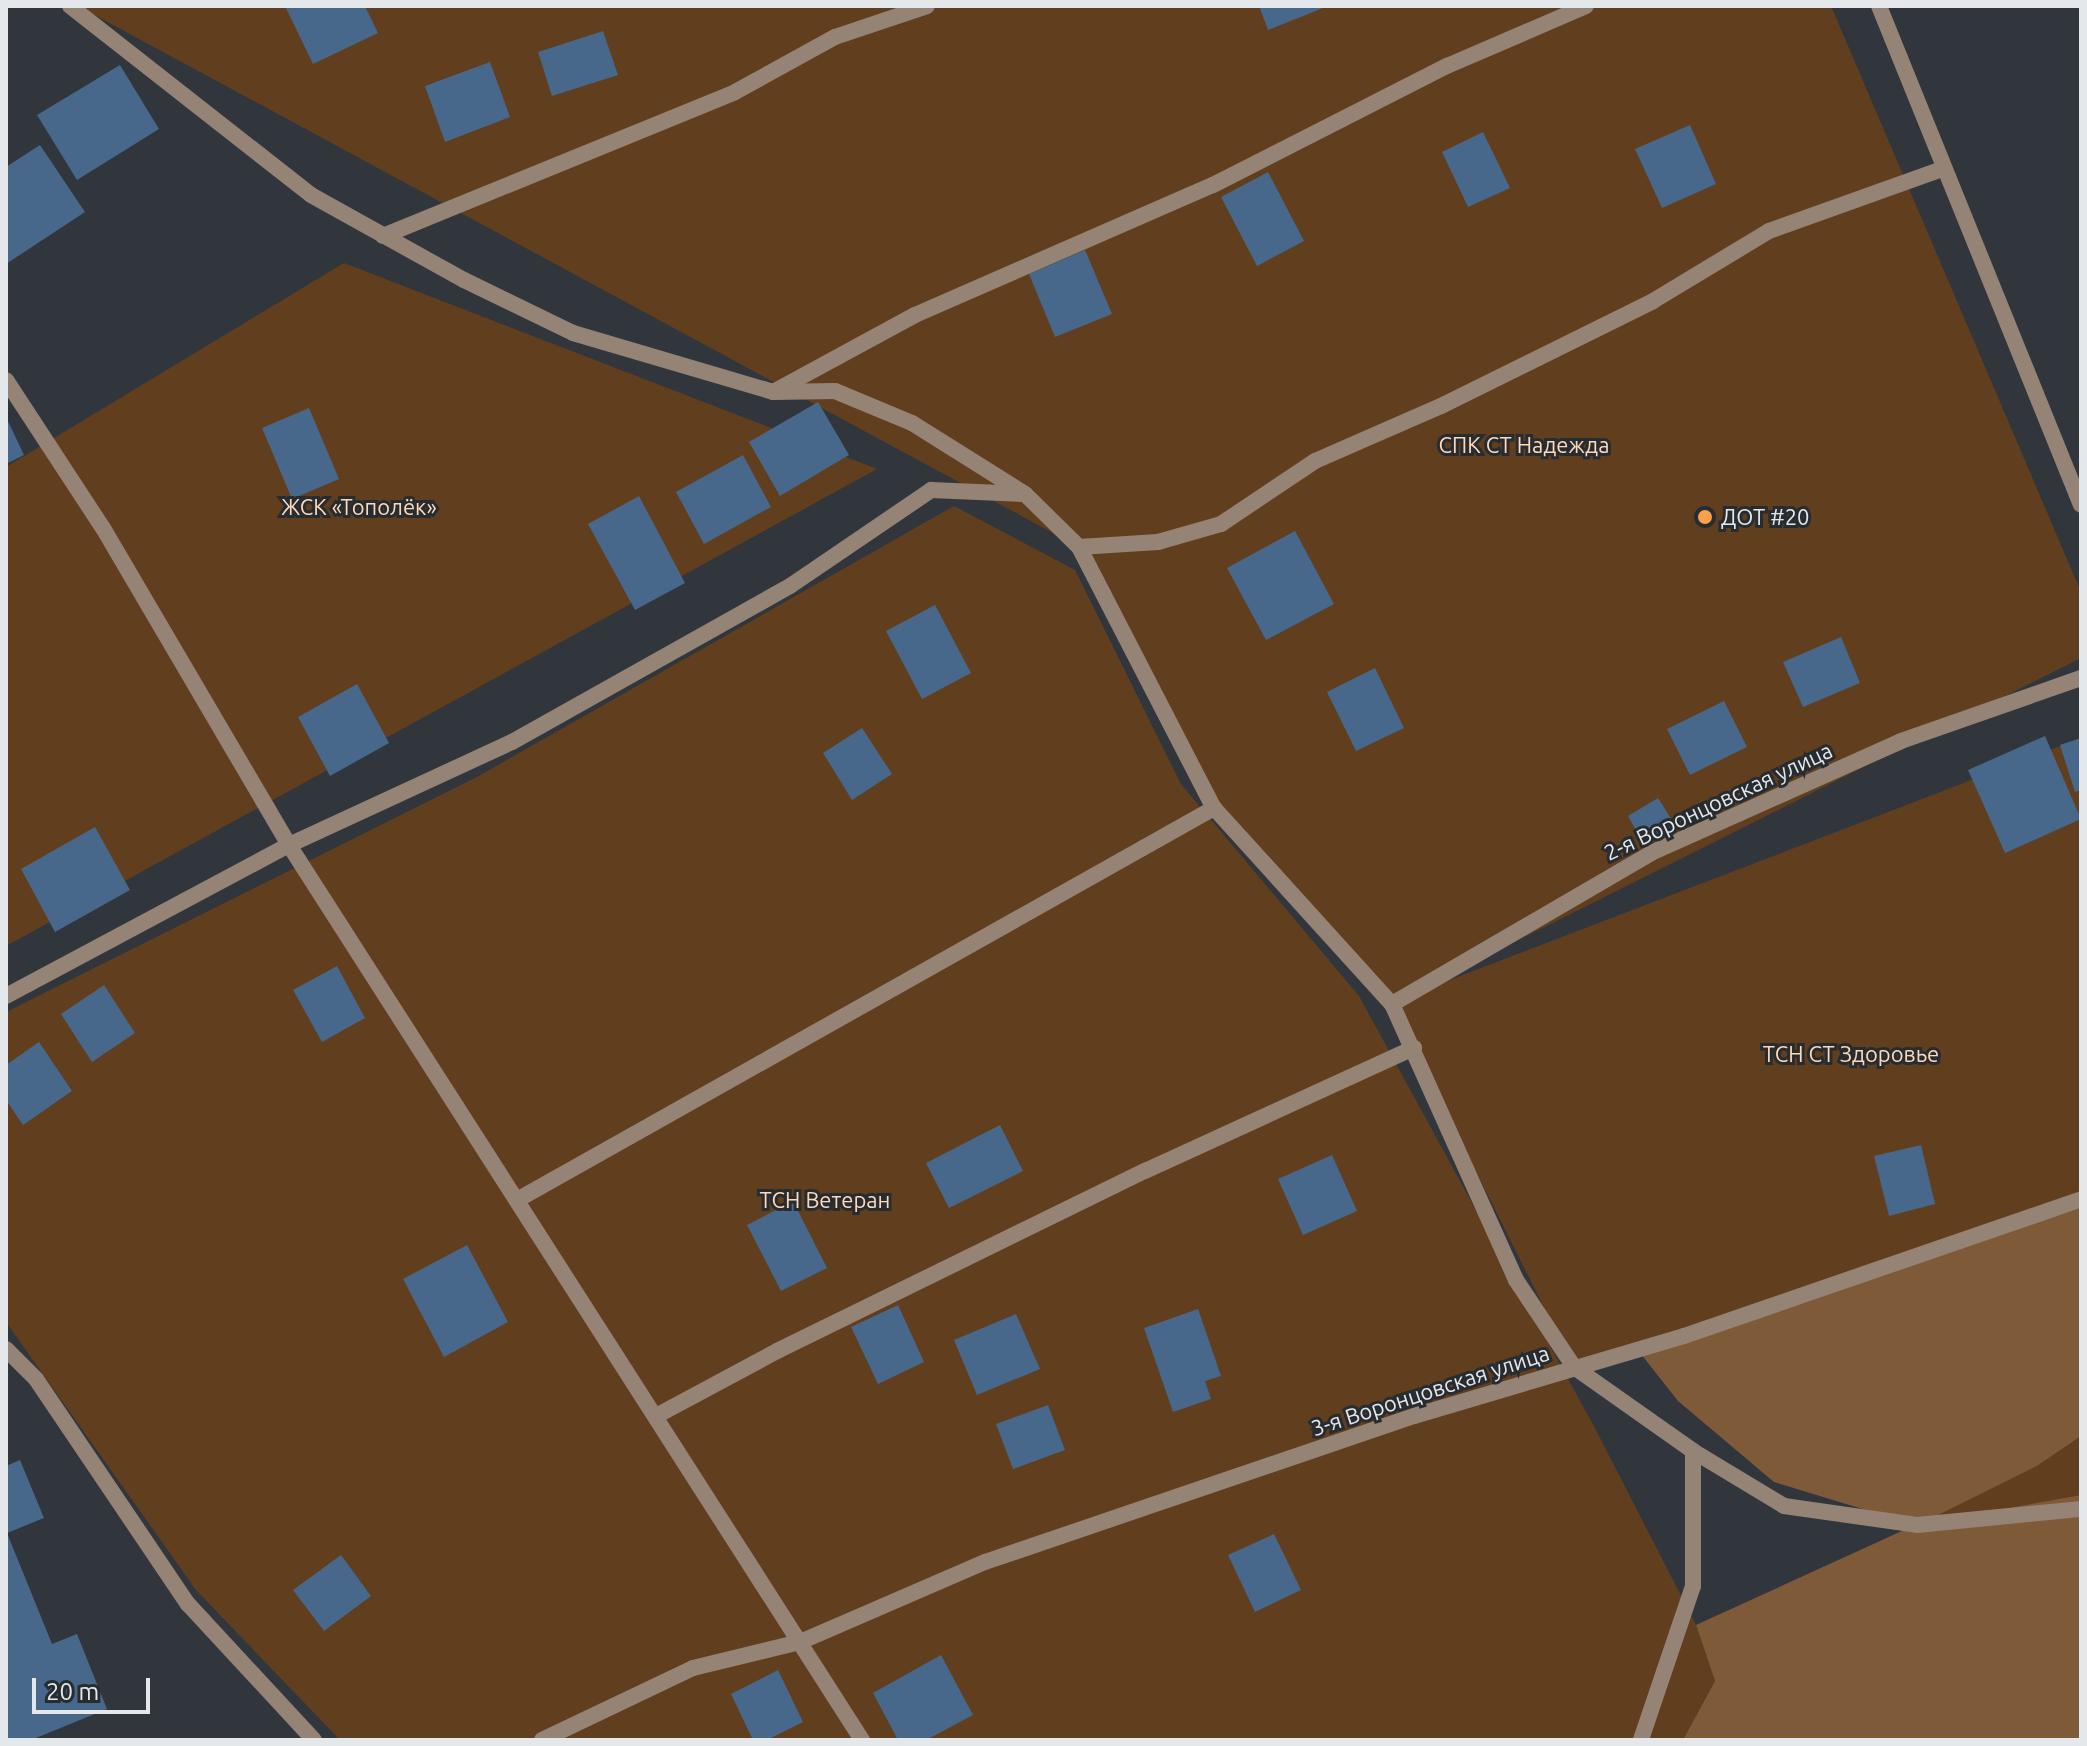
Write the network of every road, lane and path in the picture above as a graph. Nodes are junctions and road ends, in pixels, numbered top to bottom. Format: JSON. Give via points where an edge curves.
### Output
{"nodes":[{"id":1,"x":70,"y":6,"type":"edge"},
{"id":2,"x":927,"y":6,"type":"edge"},
{"id":3,"x":1586,"y":6,"type":"edge"},
{"id":4,"x":1879,"y":6,"type":"edge"},
{"id":5,"x":1942,"y":169,"type":"junction"},
{"id":6,"x":383,"y":236,"type":"junction"},
{"id":7,"x":6,"y":380,"type":"edge"},
{"id":8,"x":773,"y":392,"type":"junction"},
{"id":9,"x":1025,"y":494,"type":"junction"},
{"id":10,"x":2081,"y":505,"type":"edge"},
{"id":11,"x":1079,"y":547,"type":"junction"},
{"id":12,"x":2081,"y":678,"type":"edge"},
{"id":13,"x":1214,"y":808,"type":"junction"},
{"id":14,"x":289,"y":845,"type":"junction"},
{"id":15,"x":6,"y":996,"type":"edge"},
{"id":16,"x":1392,"y":1004,"type":"junction"},
{"id":17,"x":1414,"y":1048,"type":"junction"},
{"id":18,"x":2081,"y":1199,"type":"edge"},
{"id":19,"x":517,"y":1200,"type":"junction"},
{"id":20,"x":6,"y":1349,"type":"edge"},
{"id":21,"x":1574,"y":1367,"type":"junction"},
{"id":22,"x":656,"y":1416,"type":"junction"},
{"id":23,"x":1693,"y":1451,"type":"junction"},
{"id":24,"x":2081,"y":1509,"type":"edge"},
{"id":25,"x":800,"y":1642,"type":"junction"},
{"id":26,"x":314,"y":1740,"type":"edge"},
{"id":27,"x":542,"y":1740,"type":"edge"},
{"id":28,"x":862,"y":1740,"type":"edge"},
{"id":29,"x":1641,"y":1740,"type":"edge"}],
"edges":[{"from":1,"to":6,"type":"lane","via":[[311,195]]},
{"from":2,"to":6,"type":"lane","via":[[835,37],[735,92]]},
{"from":3,"to":8,"type":"lane","via":[[1447,66],[1213,185],[915,315]]},
{"from":4,"to":5,"type":"lane"},
{"from":5,"to":10,"type":"lane"},
{"from":5,"to":11,"type":"lane","via":[[1769,231],[1653,301],[1441,406],[1315,461],[1221,524],[1158,542]]},
{"from":6,"to":8,"type":"lane","via":[[573,333]]},
{"from":7,"to":14,"type":"lane","via":[[103,528]]},
{"from":8,"to":9,"type":"lane","via":[[835,391],[912,423]]},
{"from":9,"to":11,"type":"lane"},
{"from":9,"to":14,"type":"lane","via":[[931,490],[790,586],[512,742]]},
{"from":11,"to":13,"type":"lane"},
{"from":12,"to":16,"type":"lane","name":"2-я Воронцовская улица","via":[[1901,741],[1651,853]]},
{"from":13,"to":16,"type":"lane"},
{"from":13,"to":19,"type":"lane"},
{"from":14,"to":15,"type":"lane"},
{"from":14,"to":19,"type":"lane"},
{"from":16,"to":17,"type":"lane"},
{"from":17,"to":21,"type":"lane","via":[[1516,1280]]},
{"from":17,"to":22,"type":"lane","via":[[1145,1171]]},
{"from":18,"to":21,"type":"lane","name":"3-я Воронцовская улица","via":[[1684,1336]]},
{"from":19,"to":22,"type":"lane"},
{"from":20,"to":26,"type":"lane","via":[[36,1379],[188,1604]]},
{"from":21,"to":23,"type":"lane"},
{"from":21,"to":25,"type":"lane","name":"3-я Воронцовская улица","via":[[985,1562]]},
{"from":22,"to":25,"type":"lane"},
{"from":23,"to":24,"type":"lane","via":[[1784,1506],[1917,1525]]},
{"from":23,"to":29,"type":"lane","via":[[1693,1586]]},
{"from":25,"to":27,"type":"lane","name":"3-я Воронцовская улица","via":[[693,1668]]},
{"from":25,"to":28,"type":"lane"}]}
